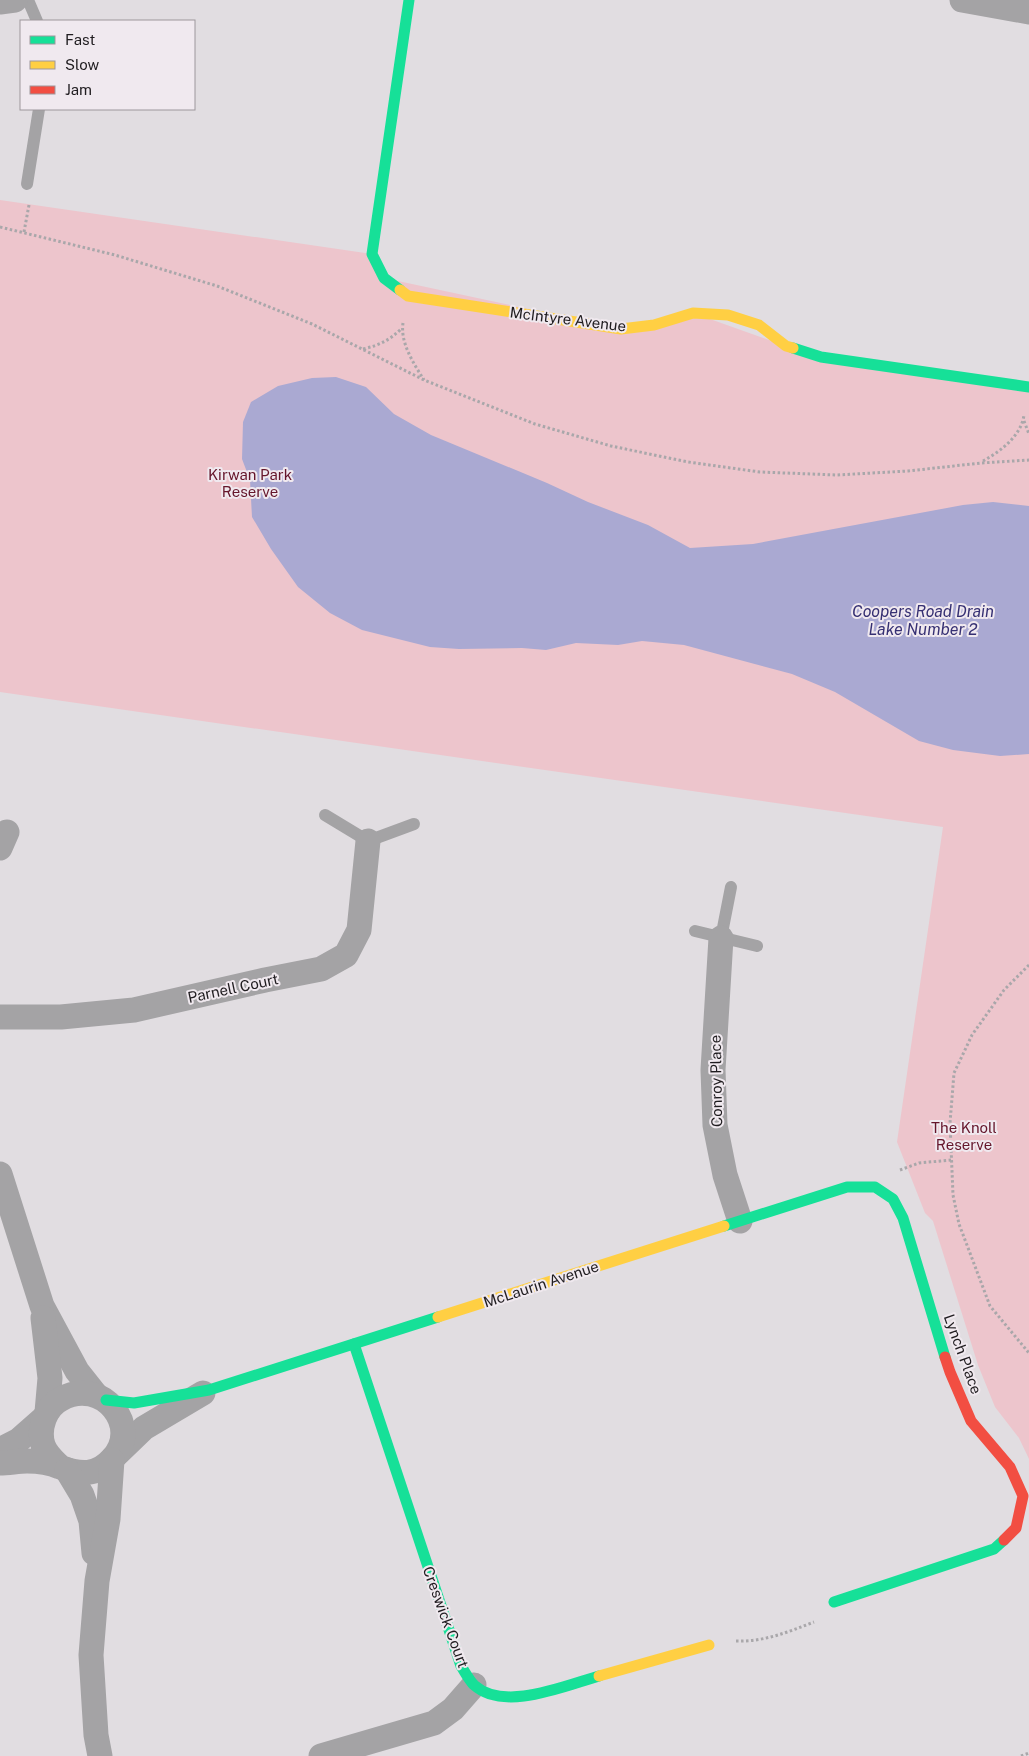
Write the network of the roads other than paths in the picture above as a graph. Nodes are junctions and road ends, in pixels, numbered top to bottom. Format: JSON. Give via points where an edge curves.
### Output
{"nodes":[{"id":1,"x":15,"y":0,"type":"edge"},
{"id":2,"x":28,"y":0,"type":"edge"},
{"id":3,"x":409,"y":0,"type":"edge"},
{"id":4,"x":962,"y":0,"type":"edge"},
{"id":5,"x":0,"y":2,"type":"edge"},
{"id":6,"x":1029,"y":12,"type":"edge"},
{"id":7,"x":37,"y":20,"type":"edge"},
{"id":8,"x":38,"y":110,"type":"edge"},
{"id":9,"x":27,"y":184,"type":"dead end"},
{"id":10,"x":1029,"y":387,"type":"edge"},
{"id":11,"x":325,"y":815,"type":"dead end"},
{"id":12,"x":414,"y":824,"type":"dead end"},
{"id":13,"x":368,"y":841,"type":"junction"},
{"id":14,"x":731,"y":888,"type":"dead end"},
{"id":15,"x":695,"y":931,"type":"dead end"},
{"id":16,"x":720,"y":938,"type":"junction"},
{"id":17,"x":757,"y":946,"type":"dead end"},
{"id":18,"x":0,"y":1017,"type":"edge"},
{"id":19,"x":0,"y":1174,"type":"edge"},
{"id":20,"x":875,"y":1188,"type":"joint"},
{"id":21,"x":740,"y":1221,"type":"junction"},
{"id":22,"x":42,"y":1306,"type":"junction"},
{"id":23,"x":354,"y":1344,"type":"junction"},
{"id":24,"x":209,"y":1390,"type":"junction"},
{"id":25,"x":101,"y":1398,"type":"junction"},
{"id":26,"x":46,"y":1415,"type":"junction"},
{"id":27,"x":0,"y":1450,"type":"edge"},
{"id":28,"x":114,"y":1457,"type":"junction"},
{"id":29,"x":0,"y":1463,"type":"edge"},
{"id":30,"x":63,"y":1469,"type":"junction"},
{"id":31,"x":1016,"y":1528,"type":"junction"},
{"id":32,"x":1029,"y":1533,"type":"edge"},
{"id":33,"x":97,"y":1581,"type":"junction"},
{"id":34,"x":834,"y":1602,"type":"road end"},
{"id":35,"x":709,"y":1645,"type":"road end"},
{"id":36,"x":474,"y":1685,"type":"junction"},
{"id":37,"x":100,"y":1756,"type":"edge"},
{"id":38,"x":321,"y":1756,"type":"edge"}],
"edges":[{"from":1,"to":5,"type":"street"},
{"from":2,"to":7,"type":"lane"},
{"from":3,"to":10,"type":"street","name":"McIntyre Avenue","via":[[372,254],[384,278],[408,296],[621,329],[654,325],[693,313],[728,315],[759,325],[786,346],[821,357]]},
{"from":4,"to":6,"type":"street"},
{"from":8,"to":9,"type":"lane"},
{"from":11,"to":13,"type":"lane"},
{"from":12,"to":13,"type":"lane"},
{"from":13,"to":18,"type":"street","name":"Parnell Court","via":[[358,930],[346,955],[321,969],[134,1010],[61,1017]]},
{"from":14,"to":16,"type":"lane"},
{"from":15,"to":16,"type":"lane"},
{"from":16,"to":17,"type":"lane"},
{"from":16,"to":21,"type":"street","name":"Conroy Place","via":[[713,1070],[715,1125],[724,1175]]},
{"from":19,"to":22,"type":"street"},
{"from":20,"to":21,"type":"street","name":"McLaurin Avenue","via":[[847,1188]]},
{"from":20,"to":31,"type":"street","name":"Lynch Place","via":[[893,1200],[903,1218],[950,1372],[972,1421],[1010,1468],[1024,1496]]},
{"from":21,"to":23,"type":"street","name":"McLaurin Avenue"},
{"from":22,"to":25,"type":"street","via":[[77,1371]]},
{"from":22,"to":26,"type":"street","via":[[50,1378]]},
{"from":23,"to":24,"type":"street","name":"McLaurin Avenue"},
{"from":23,"to":36,"type":"street","name":"Creswick Court","via":[[460,1666]]},
{"from":24,"to":25,"type":"street","name":"McLaurin Avenue","via":[[134,1403]]},
{"from":24,"to":28,"type":"street","name":"McLaurin Avenue","via":[[144,1428]]},
{"from":25,"to":26,"type":"street","via":[[83,1393],[69,1395],[57,1401]]},
{"from":25,"to":28,"type":"street","via":[[114,1409],[120,1420],[121,1444]]},
{"from":26,"to":27,"type":"street","via":[[19,1440]]},
{"from":26,"to":30,"type":"street","via":[[41,1432],[43,1445],[49,1457]]},
{"from":28,"to":30,"type":"street","via":[[102,1468],[91,1472],[79,1474]]},
{"from":28,"to":33,"type":"street"},
{"from":29,"to":30,"type":"street","via":[[27,1461]]},
{"from":30,"to":33,"type":"street","via":[[82,1495],[90,1521]]},
{"from":31,"to":32,"type":"lane"},
{"from":31,"to":34,"type":"street","via":[[994,1549]]},
{"from":33,"to":37,"type":"street","via":[[90,1655]]},
{"from":35,"to":36,"type":"street","name":"Creswick Court","via":[[527,1697],[496,1697]]},
{"from":36,"to":38,"type":"street","via":[[453,1709],[434,1723]]}]}
